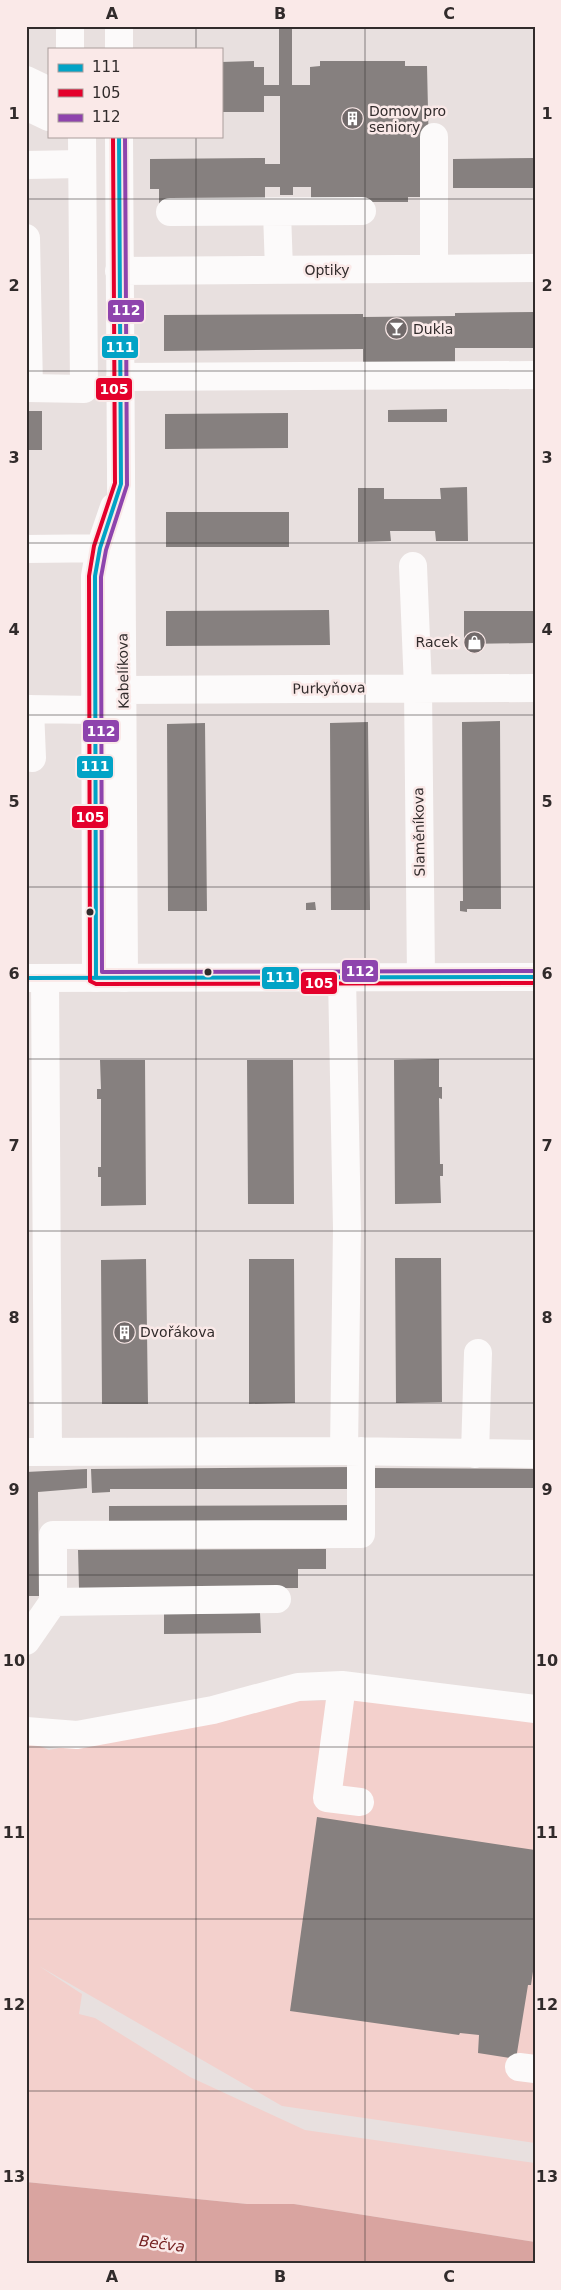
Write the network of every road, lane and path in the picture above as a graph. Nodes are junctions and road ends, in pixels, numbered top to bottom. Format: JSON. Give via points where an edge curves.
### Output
{"nodes":[{"id":1,"x":70,"y":26,"type":"edge"},
{"id":2,"x":120,"y":26,"type":"edge"},
{"id":3,"x":70,"y":48,"type":"edge"},
{"id":4,"x":119,"y":48,"type":"edge"},
{"id":5,"x":26,"y":80,"type":"edge"},
{"id":6,"x":48,"y":91,"type":"edge"},
{"id":7,"x":26,"y":106,"type":"edge"},
{"id":8,"x":48,"y":117,"type":"edge"},
{"id":9,"x":26,"y":128,"type":"edge"},
{"id":10,"x":48,"y":128,"type":"edge"},
{"id":11,"x":434,"y":137,"type":"dead end"},
{"id":12,"x":82,"y":138,"type":"edge"},
{"id":13,"x":119,"y":138,"type":"edge"},
{"id":14,"x":82,"y":164,"type":"junction"},
{"id":15,"x":26,"y":165,"type":"edge"},
{"id":16,"x":362,"y":211,"type":"dead end"},
{"id":17,"x":170,"y":212,"type":"dead end"},
{"id":18,"x":277,"y":212,"type":"junction"},
{"id":19,"x":26,"y":238,"type":"edge"},
{"id":20,"x":535,"y":268,"type":"edge"},
{"id":21,"x":434,"y":269,"type":"junction"},
{"id":22,"x":279,"y":270,"type":"junction"},
{"id":23,"x":119,"y":271,"type":"junction"},
{"id":24,"x":535,"y":375,"type":"edge"},
{"id":25,"x":120,"y":376,"type":"junction"},
{"id":26,"x":111,"y":548,"type":"junction"},
{"id":27,"x":26,"y":549,"type":"edge"},
{"id":28,"x":413,"y":566,"type":"dead end"},
{"id":29,"x":418,"y":688,"type":"junction"},
{"id":30,"x":535,"y":688,"type":"edge"},
{"id":31,"x":123,"y":690,"type":"junction"},
{"id":32,"x":28,"y":709,"type":"edge"},
{"id":33,"x":96,"y":710,"type":"junction"},
{"id":34,"x":32,"y":758,"type":"dead end"},
{"id":35,"x":342,"y":977,"type":"junction"},
{"id":36,"x":421,"y":977,"type":"junction"},
{"id":37,"x":535,"y":977,"type":"edge"},
{"id":38,"x":36,"y":978,"type":"edge"},
{"id":39,"x":96,"y":978,"type":"junction"},
{"id":40,"x":124,"y":978,"type":"junction"},
{"id":41,"x":478,"y":1354,"type":"dead end"},
{"id":42,"x":353,"y":1451,"type":"junction"},
{"id":43,"x":37,"y":1452,"type":"edge"},
{"id":44,"x":475,"y":1454,"type":"junction"},
{"id":45,"x":535,"y":1454,"type":"edge"},
{"id":46,"x":277,"y":1599,"type":"dead end"},
{"id":47,"x":53,"y":1602,"type":"junction"},
{"id":48,"x":26,"y":1641,"type":"edge"},
{"id":49,"x":342,"y":1685,"type":"junction"},
{"id":50,"x":535,"y":1709,"type":"edge"},
{"id":51,"x":26,"y":1731,"type":"edge"},
{"id":52,"x":360,"y":1802,"type":"dead end"}],
"edges":[{"from":1,"to":3,"type":"street"},
{"from":2,"to":4,"type":"street"},
{"from":5,"to":6,"type":"street"},
{"from":7,"to":8,"type":"street"},
{"from":9,"to":10,"type":"street"},
{"from":11,"to":21,"type":"street"},
{"from":12,"to":14,"type":"street"},
{"from":13,"to":23,"type":"street","name":"Kabelíkova"},
{"from":14,"to":15,"type":"street"},
{"from":14,"to":19,"type":"street","via":[[84,389],[28,388]]},
{"from":16,"to":18,"type":"street"},
{"from":17,"to":18,"type":"street"},
{"from":18,"to":22,"type":"street"},
{"from":20,"to":21,"type":"street","name":"Optiky"},
{"from":21,"to":22,"type":"street","name":"Optiky"},
{"from":22,"to":23,"type":"street","name":"Optiky"},
{"from":23,"to":25,"type":"street","name":"Kabelíkova"},
{"from":24,"to":25,"type":"street"},
{"from":25,"to":26,"type":"street","name":"Kabelíkova","via":[[121,484]]},
{"from":26,"to":27,"type":"street"},
{"from":26,"to":31,"type":"street","name":"Kabelíkova"},
{"from":26,"to":33,"type":"street","name":"Kabelíkova","via":[[95,576]]},
{"from":28,"to":29,"type":"street","name":"Slaměníkova"},
{"from":29,"to":30,"type":"street","name":"Purkyňova"},
{"from":29,"to":31,"type":"street","name":"Purkyňova"},
{"from":29,"to":36,"type":"street","name":"Slaměníkova"},
{"from":31,"to":40,"type":"street","name":"Kabelíkova"},
{"from":32,"to":33,"type":"street"},
{"from":32,"to":34,"type":"street"},
{"from":33,"to":39,"type":"street","name":"Kabelíkova"},
{"from":35,"to":36,"type":"street"},
{"from":35,"to":40,"type":"street"},
{"from":35,"to":42,"type":"street"},
{"from":36,"to":37,"type":"street"},
{"from":38,"to":39,"type":"street"},
{"from":38,"to":43,"type":"street"},
{"from":39,"to":40,"type":"street"},
{"from":41,"to":44,"type":"street"},
{"from":42,"to":43,"type":"street"},
{"from":42,"to":44,"type":"street"},
{"from":42,"to":47,"type":"street","via":[[361,1534],[53,1535]]},
{"from":44,"to":45,"type":"street"},
{"from":46,"to":47,"type":"street"},
{"from":47,"to":48,"type":"street"},
{"from":49,"to":50,"type":"street"},
{"from":49,"to":51,"type":"street","via":[[298,1686],[213,1710],[77,1735]]},
{"from":49,"to":52,"type":"street","via":[[327,1798]]}]}
